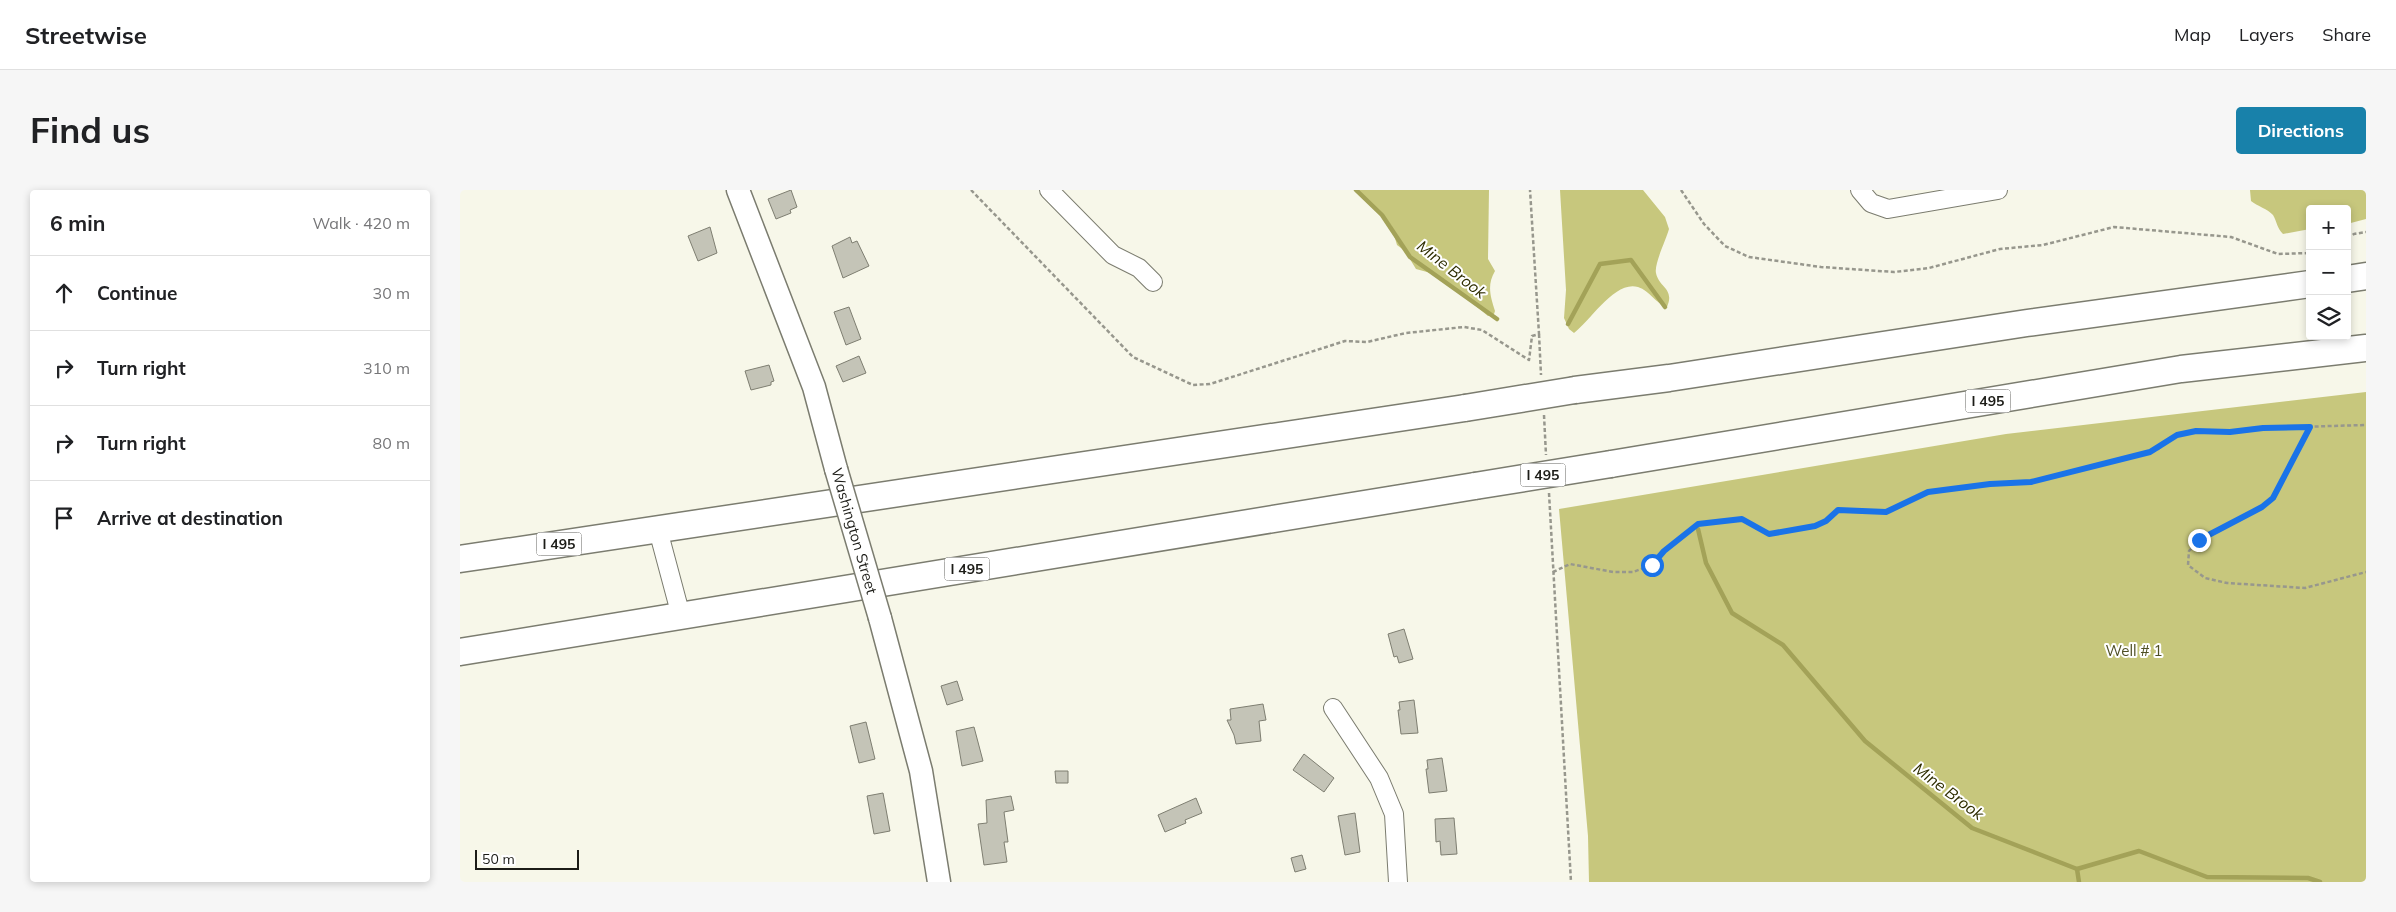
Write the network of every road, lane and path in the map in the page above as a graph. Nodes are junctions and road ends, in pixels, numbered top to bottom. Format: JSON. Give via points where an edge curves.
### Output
{"nodes":[{"id":1,"x":738,"y":190,"type":"edge"},
{"id":2,"x":971,"y":190,"type":"edge"},
{"id":3,"x":1049,"y":190,"type":"edge"},
{"id":4,"x":1530,"y":190,"type":"edge"},
{"id":5,"x":1681,"y":190,"type":"edge"},
{"id":6,"x":1860,"y":190,"type":"edge"},
{"id":7,"x":1998,"y":190,"type":"edge"},
{"id":8,"x":2366,"y":232,"type":"edge"},
{"id":9,"x":2351,"y":236,"type":"edge"},
{"id":10,"x":2306,"y":253,"type":"edge"},
{"id":11,"x":2366,"y":276,"type":"edge"},
{"id":12,"x":2351,"y":278,"type":"edge"},
{"id":13,"x":1153,"y":282,"type":"dead end"},
{"id":14,"x":2306,"y":285,"type":"edge"},
{"id":15,"x":1539,"y":334,"type":"junction"},
{"id":16,"x":2366,"y":348,"type":"edge"},
{"id":17,"x":1542,"y":384,"type":"dead end"},
{"id":18,"x":1544,"y":413,"type":"dead end"},
{"id":19,"x":2366,"y":425,"type":"edge"},
{"id":20,"x":2310,"y":427,"type":"junction"},
{"id":21,"x":1547,"y":463,"type":"dead end"},
{"id":22,"x":1548,"y":493,"type":"dead end"},
{"id":23,"x":658,"y":530,"type":"junction"},
{"id":24,"x":460,"y":559,"type":"edge"},
{"id":25,"x":1554,"y":572,"type":"junction"},
{"id":26,"x":2366,"y":572,"type":"edge"},
{"id":27,"x":681,"y":616,"type":"junction"},
{"id":28,"x":460,"y":652,"type":"edge"},
{"id":29,"x":1333,"y":708,"type":"dead end"},
{"id":30,"x":939,"y":882,"type":"edge"},
{"id":31,"x":1398,"y":882,"type":"edge"},
{"id":32,"x":1572,"y":882,"type":"edge"}],
"edges":[{"from":1,"to":30,"type":"main road","name":"Washington Street","bridge":true,"via":[[814,387],[921,771]]},
{"from":2,"to":15,"type":"path","via":[[1133,357],[1193,385],[1210,384],[1345,341],[1367,342],[1406,333],[1464,327],[1482,330],[1529,360],[1532,336]]},
{"from":3,"to":13,"type":"street","via":[[1112,255],[1139,268]]},
{"from":4,"to":15,"type":"path"},
{"from":5,"to":10,"type":"path","via":[[1724,246],[1748,257],[1821,267],[1894,272],[1929,268],[2000,249],[2043,244],[2114,227],[2230,237],[2278,254]]},
{"from":6,"to":7,"type":"street","via":[[1871,203],[1888,209]]},
{"from":8,"to":9,"type":"path"},
{"from":11,"to":12,"type":"highway"},
{"from":14,"to":23,"type":"highway","number":"I 495","bridge":true,"via":[[1575,390]]},
{"from":15,"to":17,"type":"path"},
{"from":16,"to":27,"type":"highway","number":"I 495","bridge":true,"via":[[2181,369]]},
{"from":18,"to":21,"type":"path"},
{"from":19,"to":20,"type":"path"},
{"from":20,"to":25,"type":"path","via":[[2191,432],[2176,436],[2158,450],[2031,482],[1928,492],[1886,512],[1838,510],[1823,523],[1782,532],[1769,534],[1742,519],[1698,524],[1648,568],[1613,572],[1570,564]]},
{"from":20,"to":26,"type":"path","via":[[2273,498],[2199,540],[2189,551],[2188,565],[2205,578],[2227,583],[2305,588]]},
{"from":22,"to":25,"type":"path"},
{"from":23,"to":24,"type":"highway","number":"I 495"},
{"from":23,"to":27,"type":"street"},
{"from":25,"to":32,"type":"path"},
{"from":27,"to":28,"type":"highway","number":"I 495"},
{"from":29,"to":31,"type":"street","via":[[1379,778],[1394,814]]}]}
